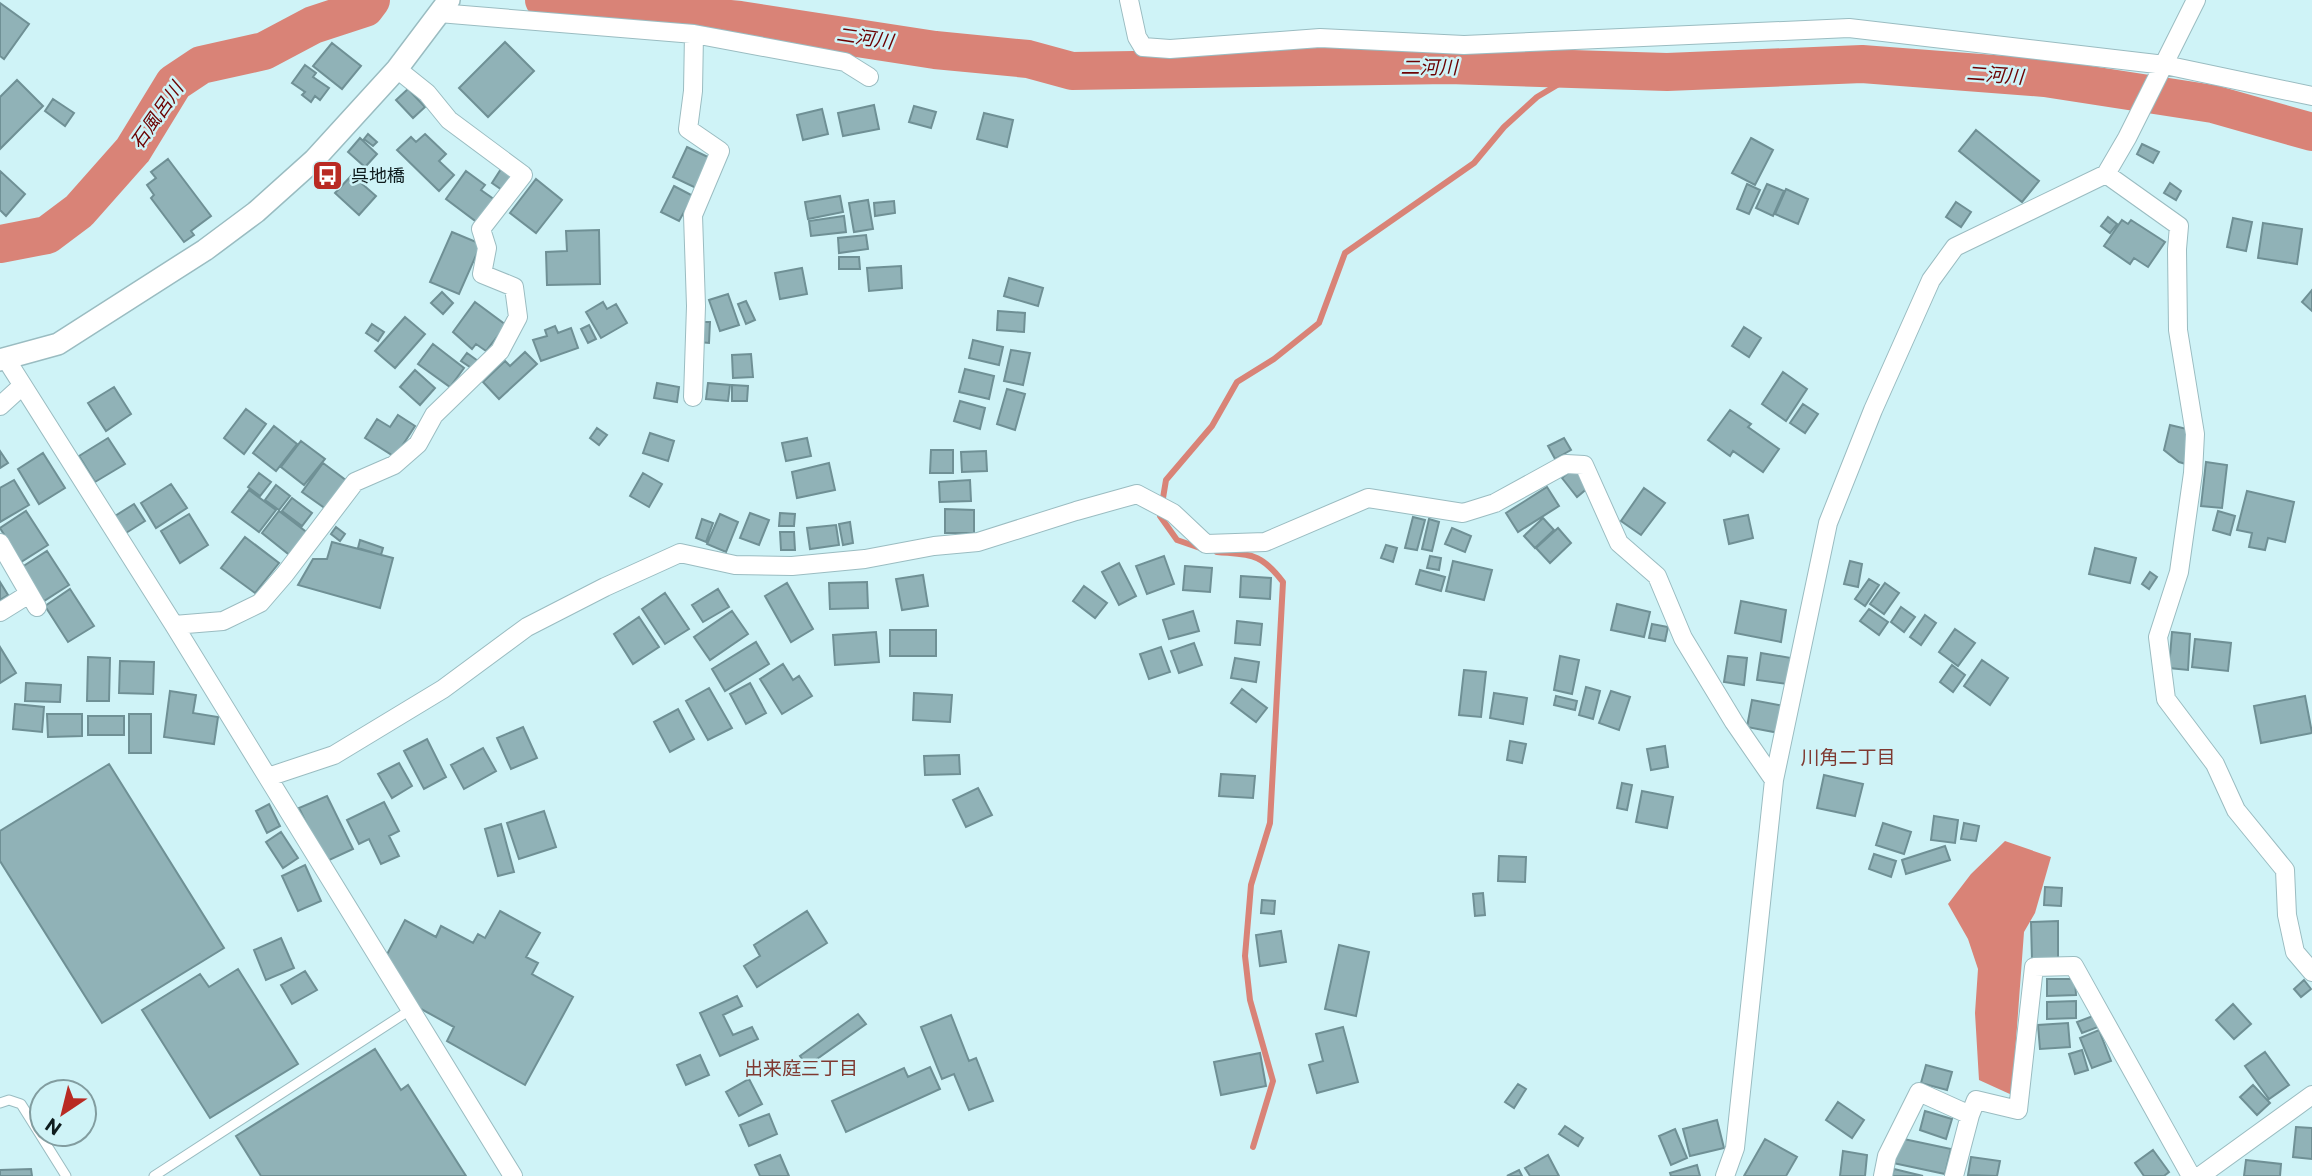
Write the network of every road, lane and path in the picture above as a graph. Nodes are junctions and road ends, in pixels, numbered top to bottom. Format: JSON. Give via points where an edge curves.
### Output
{"nodes":[{"id":1,"x":1129,"y":0,"type":"edge"},
{"id":2,"x":2196,"y":0,"type":"edge"},
{"id":3,"x":445,"y":6,"type":"edge"},
{"id":4,"x":694,"y":34,"type":"junction"},
{"id":5,"x":397,"y":69,"type":"junction"},
{"id":6,"x":2162,"y":71,"type":"junction"},
{"id":7,"x":869,"y":77,"type":"dead end"},
{"id":8,"x":2312,"y":96,"type":"edge"},
{"id":9,"x":2106,"y":174,"type":"junction"},
{"id":10,"x":3,"y":360,"type":"edge"},
{"id":11,"x":22,"y":386,"type":"junction"},
{"id":12,"x":693,"y":397,"type":"dead end"},
{"id":13,"x":0,"y":406,"type":"edge"},
{"id":14,"x":0,"y":543,"type":"edge"},
{"id":15,"x":0,"y":612,"type":"edge"},
{"id":16,"x":174,"y":625,"type":"junction"},
{"id":17,"x":268,"y":777,"type":"junction"},
{"id":18,"x":1774,"y":780,"type":"junction"},
{"id":19,"x":2312,"y":972,"type":"edge"},
{"id":20,"x":410,"y":1010,"type":"junction"},
{"id":21,"x":2312,"y":1096,"type":"edge"},
{"id":22,"x":0,"y":1103,"type":"edge"},
{"id":23,"x":1970,"y":1115,"type":"junction"},
{"id":24,"x":2229,"y":1155,"type":"junction"},
{"id":25,"x":66,"y":1176,"type":"edge"},
{"id":26,"x":154,"y":1176,"type":"edge"},
{"id":27,"x":513,"y":1176,"type":"edge"},
{"id":28,"x":1725,"y":1176,"type":"edge"},
{"id":29,"x":1883,"y":1176,"type":"edge"},
{"id":30,"x":1954,"y":1176,"type":"edge"},
{"id":31,"x":2191,"y":1176,"type":"edge"},
{"id":32,"x":2200,"y":1176,"type":"edge"},
{"id":33,"x":2227,"y":1176,"type":"edge"}],
"edges":[{"from":1,"to":6,"type":"street","via":[[1143,47],[1170,49],[1320,38],[1465,45],[1849,28]]},
{"from":2,"to":6,"type":"street"},
{"from":3,"to":4,"type":"street"},
{"from":3,"to":5,"type":"street"},
{"from":4,"to":7,"type":"street","via":[[845,62]]},
{"from":4,"to":12,"type":"street","via":[[688,129],[720,151],[693,215]]},
{"from":5,"to":10,"type":"street","via":[[314,160],[205,250],[58,344]]},
{"from":5,"to":16,"type":"street","via":[[427,93],[449,120],[523,175],[481,229],[487,247],[482,274],[514,287],[518,317],[500,351],[434,415],[418,444],[394,466],[355,482],[260,603],[223,621]]},
{"from":6,"to":8,"type":"street","via":[[2199,70]]},
{"from":6,"to":9,"type":"street"},
{"from":9,"to":18,"type":"street","via":[[1955,247],[1931,280],[1828,523]]},
{"from":9,"to":19,"type":"street","via":[[2179,226],[2178,330],[2194,447],[2179,572],[2158,637],[2166,699],[2215,764],[2236,810],[2285,870],[2295,952]]},
{"from":10,"to":11,"type":"street"},
{"from":11,"to":13,"type":"street"},
{"from":11,"to":16,"type":"street"},
{"from":14,"to":15,"type":"street","via":[[33,601]]},
{"from":16,"to":17,"type":"street"},
{"from":17,"to":18,"type":"street","via":[[334,755],[443,690],[527,627],[680,553],[735,565],[792,566],[864,559],[978,542],[1137,494],[1173,513],[1206,544],[1265,542],[1368,498],[1463,513],[1495,503],[1566,464],[1584,465],[1619,543],[1657,576],[1683,638]]},
{"from":17,"to":20,"type":"street"},
{"from":18,"to":28,"type":"street","via":[[1735,1147]]},
{"from":20,"to":26,"type":"lane"},
{"from":20,"to":27,"type":"street"},
{"from":21,"to":24,"type":"street"},
{"from":22,"to":25,"type":"lane","via":[[21,1104]]},
{"from":23,"to":29,"type":"street","via":[[1919,1092],[1887,1156]]},
{"from":23,"to":30,"type":"street"},
{"from":23,"to":31,"type":"street","via":[[1976,1100],[2018,1110],[2034,967],[2074,966]]},
{"from":24,"to":32,"type":"street"},
{"from":24,"to":33,"type":"street"}]}
